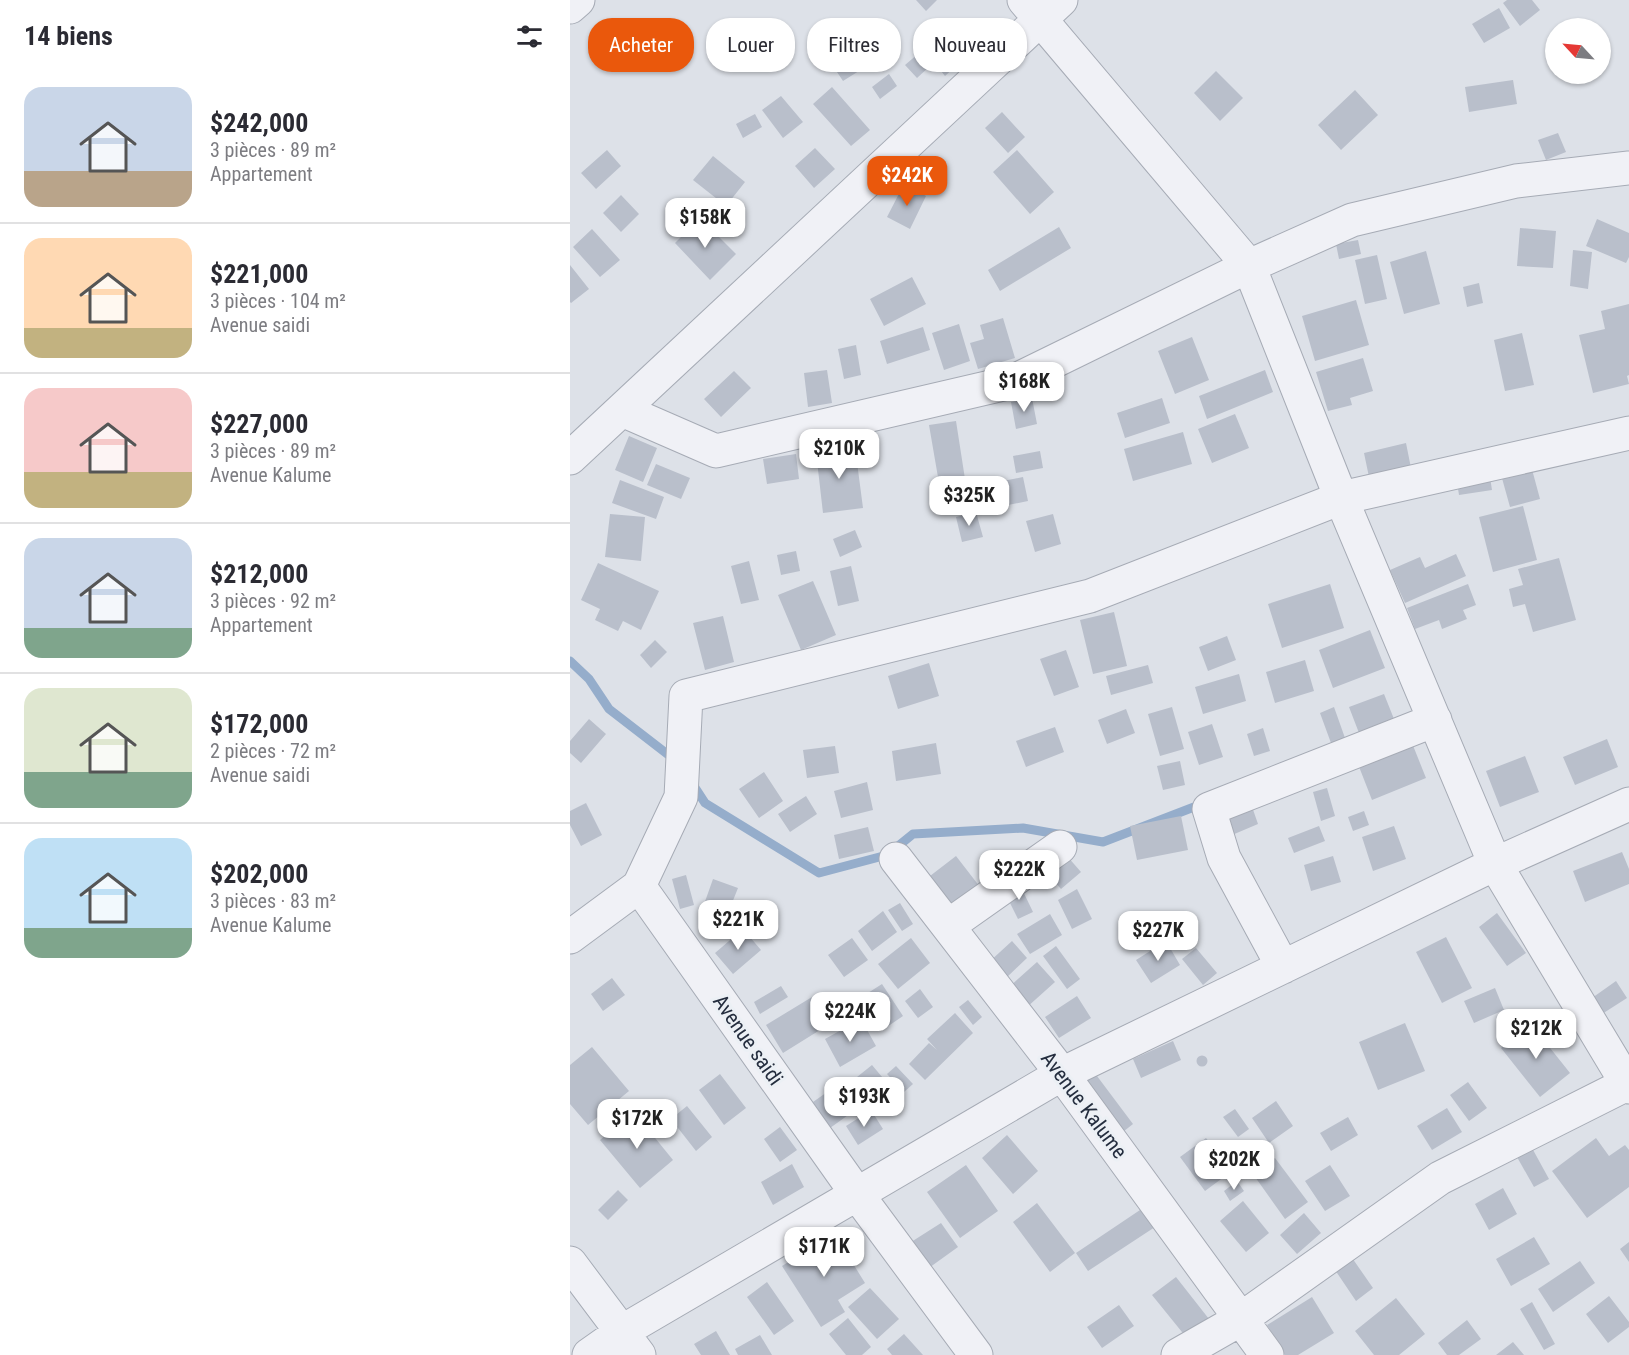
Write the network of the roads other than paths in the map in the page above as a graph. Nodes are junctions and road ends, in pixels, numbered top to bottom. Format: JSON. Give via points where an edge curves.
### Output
{"nodes":[{"id":1,"x":578,"y":0,"type":"edge"},
{"id":2,"x":1042,"y":6,"type":"edge"},
{"id":3,"x":570,"y":7,"type":"edge"},
{"id":4,"x":1629,"y":168,"type":"edge"},
{"id":5,"x":1249,"y":266,"type":"junction"},
{"id":6,"x":622,"y":410,"type":"junction"},
{"id":7,"x":1629,"y":433,"type":"edge"},
{"id":8,"x":570,"y":458,"type":"edge"},
{"id":9,"x":1341,"y":498,"type":"junction"},
{"id":10,"x":1435,"y":720,"type":"junction"},
{"id":11,"x":1629,"y":804,"type":"edge"},
{"id":12,"x":1060,"y":847,"type":"dead end"},
{"id":13,"x":896,"y":859,"type":"dead end"},
{"id":14,"x":1494,"y":864,"type":"junction"},
{"id":15,"x":639,"y":886,"type":"junction"},
{"id":16,"x":948,"y":926,"type":"junction"},
{"id":17,"x":570,"y":937,"type":"edge"},
{"id":18,"x":1283,"y":967,"type":"junction"},
{"id":19,"x":1062,"y":1074,"type":"junction"},
{"id":20,"x":1628,"y":1084,"type":"edge"},
{"id":21,"x":857,"y":1194,"type":"junction"},
{"id":22,"x":570,"y":1263,"type":"edge"},
{"id":23,"x":1241,"y":1318,"type":"junction"},
{"id":24,"x":631,"y":1343,"type":"edge"},
{"id":25,"x":589,"y":1355,"type":"edge"},
{"id":26,"x":976,"y":1355,"type":"edge"},
{"id":27,"x":1178,"y":1355,"type":"edge"},
{"id":28,"x":1267,"y":1355,"type":"edge"}],
"edges":[{"from":1,"to":3,"type":"street"},
{"from":2,"to":5,"type":"street"},
{"from":2,"to":6,"type":"street"},
{"from":4,"to":5,"type":"street","via":[[1516,180],[1352,220]]},
{"from":5,"to":6,"type":"street","via":[[1012,382],[716,451]]},
{"from":5,"to":9,"type":"street"},
{"from":6,"to":8,"type":"street"},
{"from":7,"to":9,"type":"street"},
{"from":9,"to":10,"type":"street"},
{"from":9,"to":15,"type":"street","via":[[1090,596],[686,696],[681,797]]},
{"from":10,"to":14,"type":"street"},
{"from":10,"to":18,"type":"street","via":[[1209,809],[1224,858]]},
{"from":11,"to":14,"type":"street"},
{"from":12,"to":16,"type":"street"},
{"from":13,"to":16,"type":"street","name":"Avenue Kalume"},
{"from":14,"to":18,"type":"street"},
{"from":14,"to":20,"type":"street"},
{"from":15,"to":17,"type":"street"},
{"from":15,"to":21,"type":"street","name":"Avenue saidi"},
{"from":16,"to":19,"type":"street","name":"Avenue Kalume"},
{"from":18,"to":19,"type":"street"},
{"from":19,"to":21,"type":"street"},
{"from":19,"to":23,"type":"street","name":"Avenue Kalume"},
{"from":20,"to":23,"type":"street","via":[[1440,1178]]},
{"from":21,"to":24,"type":"street"},
{"from":21,"to":26,"type":"street","name":"Avenue saidi"},
{"from":22,"to":24,"type":"street"},
{"from":23,"to":27,"type":"street"},
{"from":23,"to":28,"type":"street","name":"Avenue Kalume"},
{"from":24,"to":25,"type":"street"}]}
